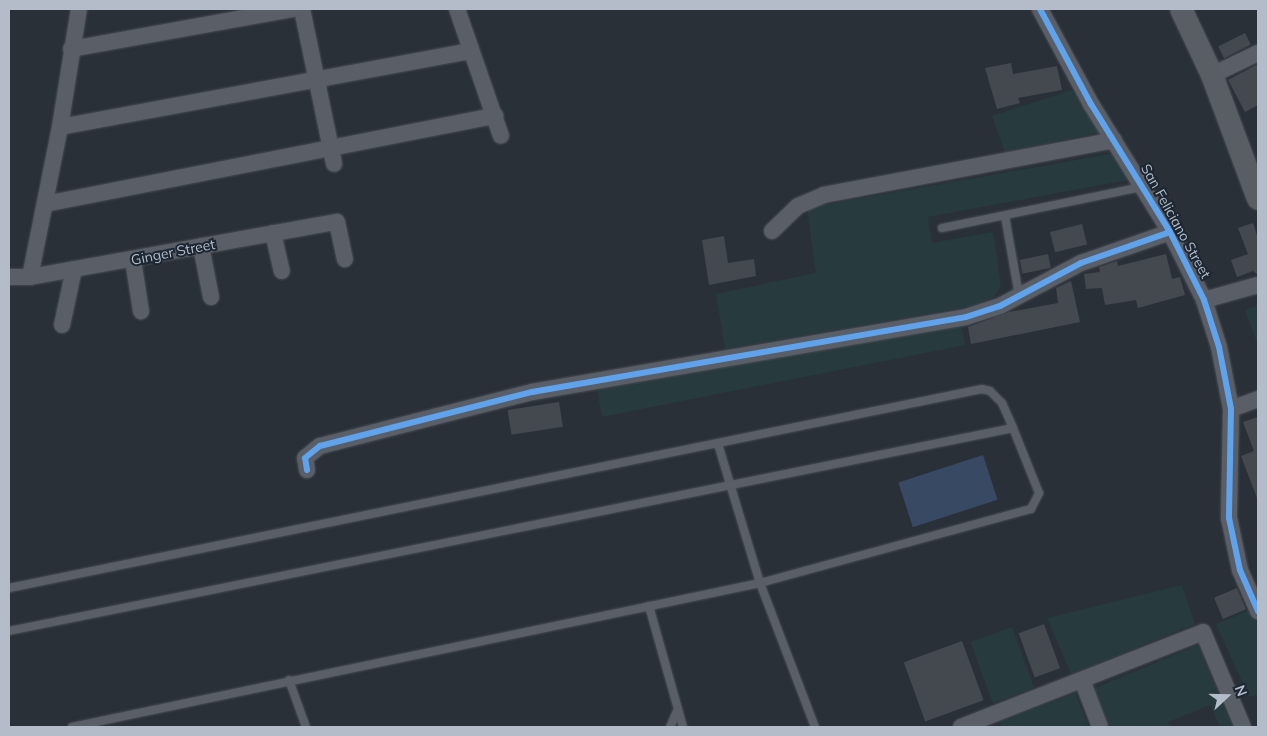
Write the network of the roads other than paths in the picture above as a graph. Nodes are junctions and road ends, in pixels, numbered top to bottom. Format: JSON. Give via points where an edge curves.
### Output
{"nodes":[{"id":1,"x":79,"y":9,"type":"edge"},
{"id":2,"x":293,"y":9,"type":"edge"},
{"id":3,"x":302,"y":9,"type":"edge"},
{"id":4,"x":457,"y":9,"type":"edge"},
{"id":5,"x":1040,"y":9,"type":"edge"},
{"id":6,"x":1181,"y":9,"type":"edge"},
{"id":7,"x":222,"y":14,"type":"edge"},
{"id":8,"x":71,"y":49,"type":"junction"},
{"id":9,"x":471,"y":51,"type":"junction"},
{"id":10,"x":1258,"y":53,"type":"edge"},
{"id":11,"x":1212,"y":75,"type":"junction"},
{"id":12,"x":317,"y":78,"type":"junction"},
{"id":13,"x":494,"y":116,"type":"junction"},
{"id":14,"x":60,"y":127,"type":"junction"},
{"id":15,"x":501,"y":136,"type":"dead end"},
{"id":16,"x":1114,"y":140,"type":"junction"},
{"id":17,"x":330,"y":148,"type":"junction"},
{"id":18,"x":334,"y":164,"type":"dead end"},
{"id":19,"x":1144,"y":186,"type":"junction"},
{"id":20,"x":1258,"y":199,"type":"edge"},
{"id":21,"x":45,"y":204,"type":"junction"},
{"id":22,"x":1005,"y":216,"type":"junction"},
{"id":23,"x":942,"y":228,"type":"dead end"},
{"id":24,"x":772,"y":231,"type":"dead end"},
{"id":25,"x":1170,"y":232,"type":"junction"},
{"id":26,"x":273,"y":234,"type":"junction"},
{"id":27,"x":201,"y":246,"type":"junction"},
{"id":28,"x":345,"y":259,"type":"dead end"},
{"id":29,"x":133,"y":260,"type":"junction"},
{"id":30,"x":74,"y":269,"type":"junction"},
{"id":31,"x":282,"y":270,"type":"dead end"},
{"id":32,"x":9,"y":277,"type":"edge"},
{"id":33,"x":30,"y":277,"type":"junction"},
{"id":34,"x":1258,"y":285,"type":"edge"},
{"id":35,"x":1020,"y":296,"type":"junction"},
{"id":36,"x":211,"y":297,"type":"dead end"},
{"id":37,"x":1204,"y":300,"type":"junction"},
{"id":38,"x":141,"y":311,"type":"dead end"},
{"id":39,"x":62,"y":325,"type":"dead end"},
{"id":40,"x":1258,"y":399,"type":"edge"},
{"id":41,"x":1231,"y":409,"type":"junction"},
{"id":42,"x":1013,"y":428,"type":"junction"},
{"id":43,"x":718,"y":444,"type":"junction"},
{"id":44,"x":307,"y":470,"type":"dead end"},
{"id":45,"x":732,"y":483,"type":"junction"},
{"id":46,"x":760,"y":583,"type":"junction"},
{"id":47,"x":9,"y":588,"type":"edge"},
{"id":48,"x":649,"y":606,"type":"junction"},
{"id":49,"x":1258,"y":611,"type":"edge"},
{"id":50,"x":9,"y":631,"type":"edge"},
{"id":51,"x":289,"y":680,"type":"junction"},
{"id":52,"x":1082,"y":680,"type":"junction"},
{"id":53,"x":676,"y":711,"type":"junction"},
{"id":54,"x":72,"y":727,"type":"edge"},
{"id":55,"x":306,"y":727,"type":"edge"},
{"id":56,"x":670,"y":727,"type":"edge"},
{"id":57,"x":682,"y":727,"type":"edge"},
{"id":58,"x":815,"y":727,"type":"edge"},
{"id":59,"x":961,"y":727,"type":"edge"},
{"id":60,"x":1100,"y":727,"type":"edge"},
{"id":61,"x":1244,"y":727,"type":"edge"}],
"edges":[{"from":1,"to":8,"type":"street"},
{"from":2,"to":7,"type":"street"},
{"from":3,"to":12,"type":"street"},
{"from":4,"to":9,"type":"street"},
{"from":5,"to":16,"type":"street","name":"San Feliciano Street"},
{"from":6,"to":11,"type":"street"},
{"from":7,"to":8,"type":"street"},
{"from":8,"to":14,"type":"street"},
{"from":9,"to":12,"type":"street"},
{"from":9,"to":13,"type":"street"},
{"from":10,"to":11,"type":"street"},
{"from":11,"to":20,"type":"street"},
{"from":12,"to":14,"type":"street"},
{"from":12,"to":17,"type":"street"},
{"from":13,"to":15,"type":"street"},
{"from":13,"to":17,"type":"street"},
{"from":14,"to":21,"type":"street"},
{"from":16,"to":19,"type":"street","name":"San Feliciano Street"},
{"from":16,"to":24,"type":"street","via":[[824,195],[798,206]]},
{"from":17,"to":18,"type":"street"},
{"from":17,"to":21,"type":"street"},
{"from":19,"to":22,"type":"lane"},
{"from":19,"to":25,"type":"street","name":"San Feliciano Street"},
{"from":21,"to":33,"type":"street"},
{"from":22,"to":23,"type":"lane"},
{"from":22,"to":35,"type":"lane"},
{"from":25,"to":35,"type":"street","via":[[1081,263]]},
{"from":25,"to":37,"type":"street","name":"San Feliciano Street"},
{"from":26,"to":27,"type":"street","name":"Ginger Street"},
{"from":26,"to":28,"type":"street","name":"Ginger Street","via":[[337,222]]},
{"from":26,"to":31,"type":"street"},
{"from":27,"to":29,"type":"street","name":"Ginger Street"},
{"from":27,"to":36,"type":"street"},
{"from":29,"to":30,"type":"street","name":"Ginger Street"},
{"from":29,"to":38,"type":"street"},
{"from":30,"to":33,"type":"street","name":"Ginger Street"},
{"from":30,"to":39,"type":"street"},
{"from":32,"to":33,"type":"street","name":"Ginger Street"},
{"from":34,"to":37,"type":"street"},
{"from":35,"to":44,"type":"street","via":[[966,317],[532,392],[320,446],[305,458]]},
{"from":37,"to":41,"type":"street","name":"San Feliciano Street","via":[[1219,347]]},
{"from":40,"to":41,"type":"street"},
{"from":41,"to":49,"type":"street","name":"San Feliciano Street","via":[[1229,518],[1240,570]]},
{"from":42,"to":43,"type":"lane","via":[[1002,403],[990,391],[982,389]]},
{"from":42,"to":45,"type":"lane"},
{"from":42,"to":46,"type":"lane","via":[[1039,493],[1031,509]]},
{"from":43,"to":45,"type":"lane"},
{"from":43,"to":47,"type":"lane"},
{"from":45,"to":46,"type":"lane"},
{"from":45,"to":50,"type":"lane"},
{"from":46,"to":48,"type":"lane"},
{"from":46,"to":58,"type":"lane"},
{"from":48,"to":51,"type":"lane"},
{"from":48,"to":53,"type":"lane"},
{"from":51,"to":54,"type":"lane"},
{"from":51,"to":55,"type":"lane"},
{"from":52,"to":59,"type":"street"},
{"from":52,"to":60,"type":"street"},
{"from":52,"to":61,"type":"street","via":[[1203,632]]},
{"from":53,"to":56,"type":"lane"},
{"from":53,"to":57,"type":"lane"}]}
